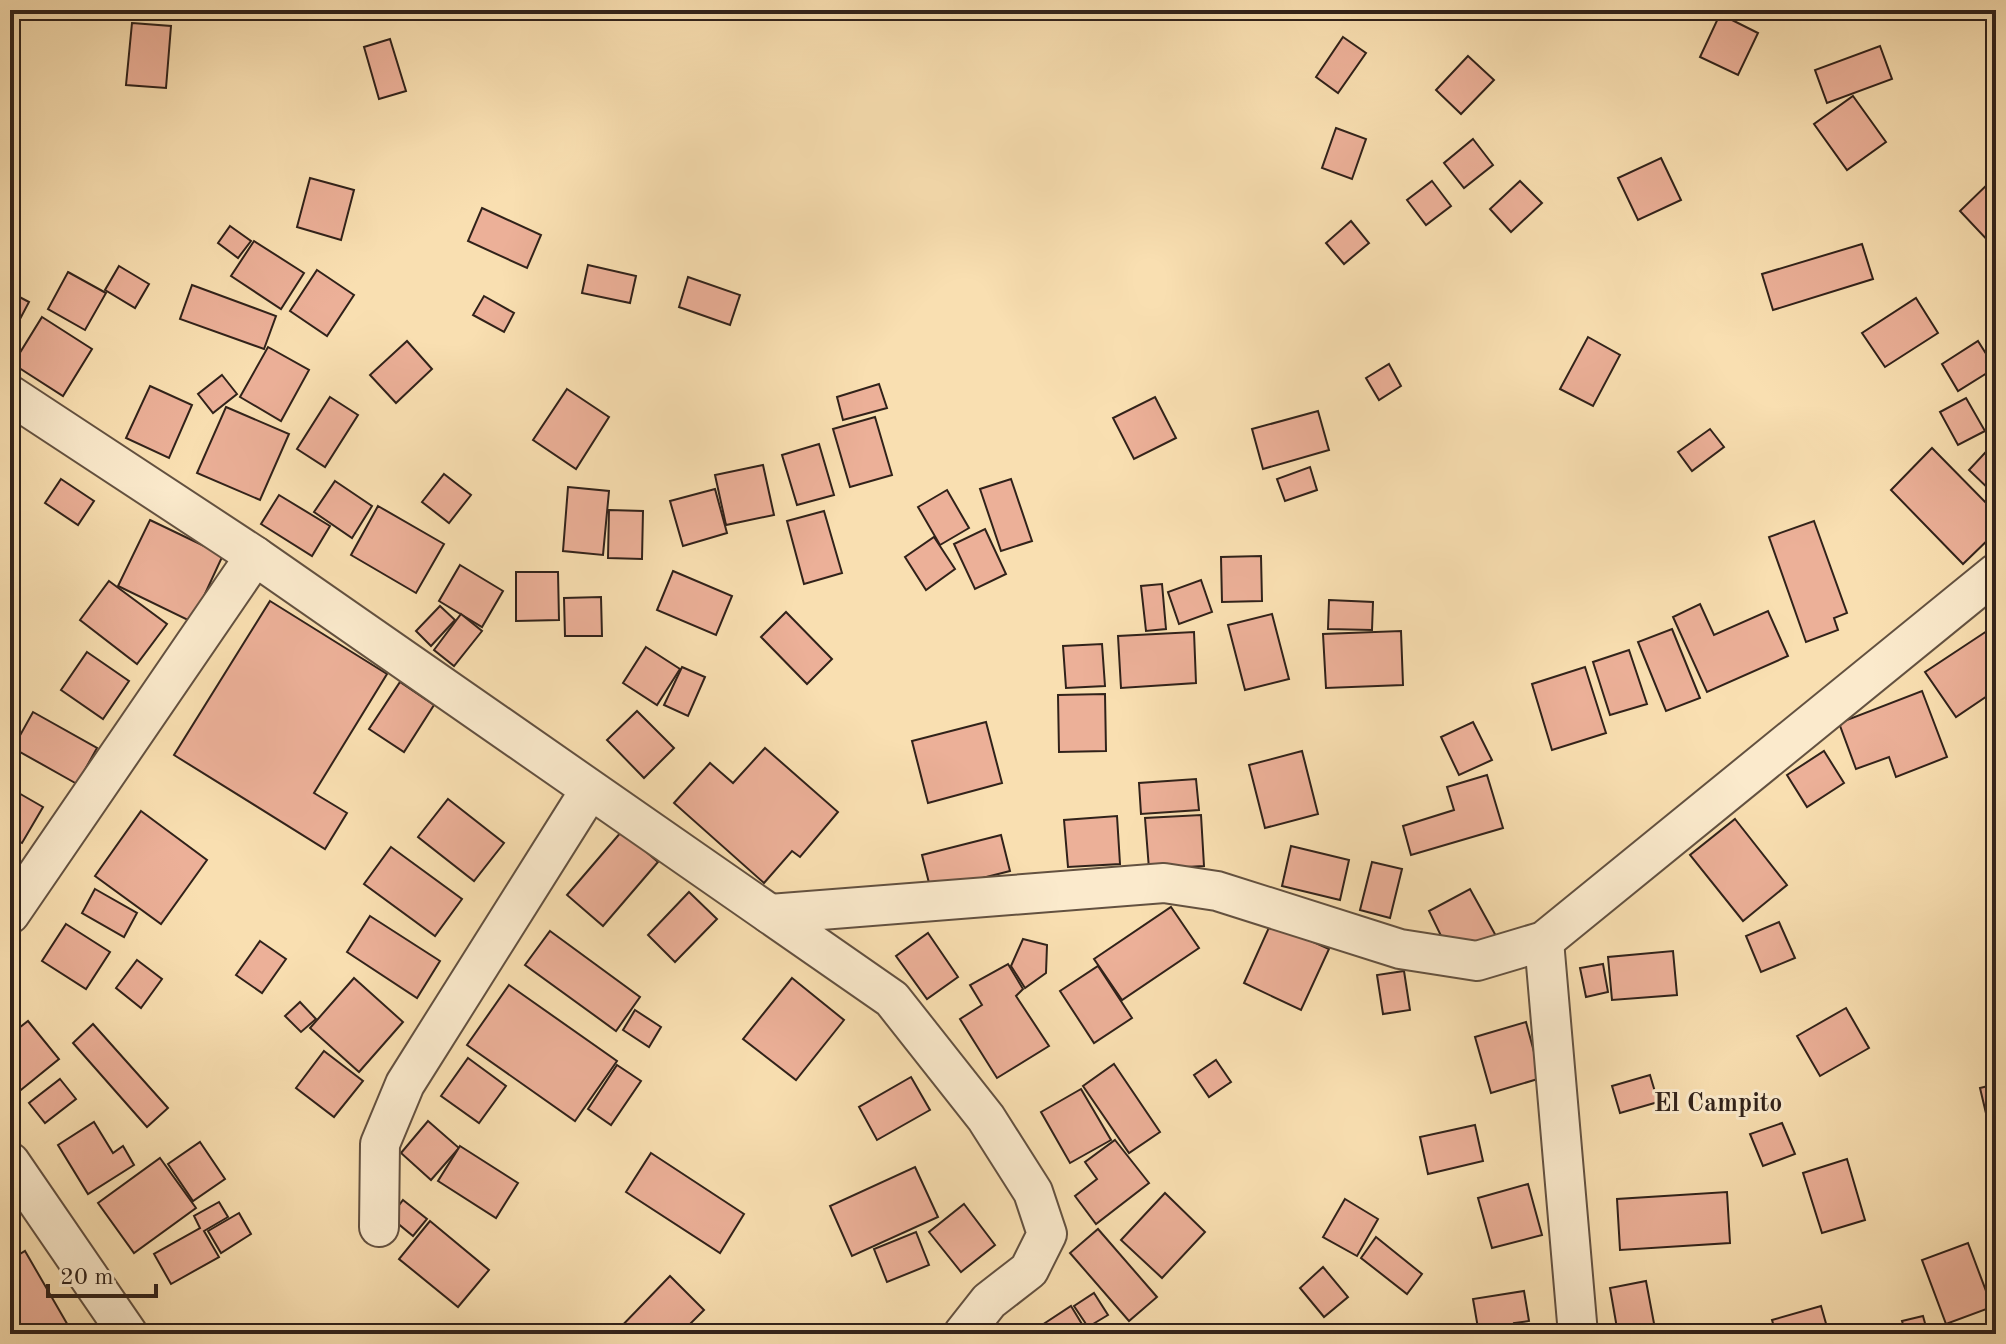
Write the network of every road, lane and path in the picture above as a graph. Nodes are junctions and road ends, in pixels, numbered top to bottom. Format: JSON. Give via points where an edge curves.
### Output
{"nodes":[{"id":1,"x":10,"y":395,"type":"edge"},
{"id":2,"x":255,"y":556,"type":"junction"},
{"id":3,"x":1996,"y":573,"type":"edge"},
{"id":4,"x":590,"y":790,"type":"junction"},
{"id":5,"x":10,"y":914,"type":"edge"},
{"id":6,"x":770,"y":914,"type":"junction"},
{"id":7,"x":1544,"y":941,"type":"junction"},
{"id":8,"x":10,"y":1162,"type":"edge"},
{"id":9,"x":379,"y":1227,"type":"dead end"},
{"id":10,"x":128,"y":1334,"type":"edge"},
{"id":11,"x":963,"y":1334,"type":"edge"},
{"id":12,"x":1578,"y":1334,"type":"edge"}],
"edges":[{"from":1,"to":2,"type":"street"},
{"from":2,"to":4,"type":"street"},
{"from":2,"to":5,"type":"street"},
{"from":3,"to":7,"type":"street"},
{"from":4,"to":6,"type":"street"},
{"from":4,"to":9,"type":"street","via":[[405,1084],[380,1144]]},
{"from":6,"to":7,"type":"street","via":[[1164,883],[1217,891],[1400,949],[1477,961]]},
{"from":6,"to":11,"type":"street","via":[[892,999],[986,1118],[1033,1192],[1047,1234],[1029,1270],[989,1301]]},
{"from":7,"to":12,"type":"street"},
{"from":8,"to":10,"type":"street"}]}
